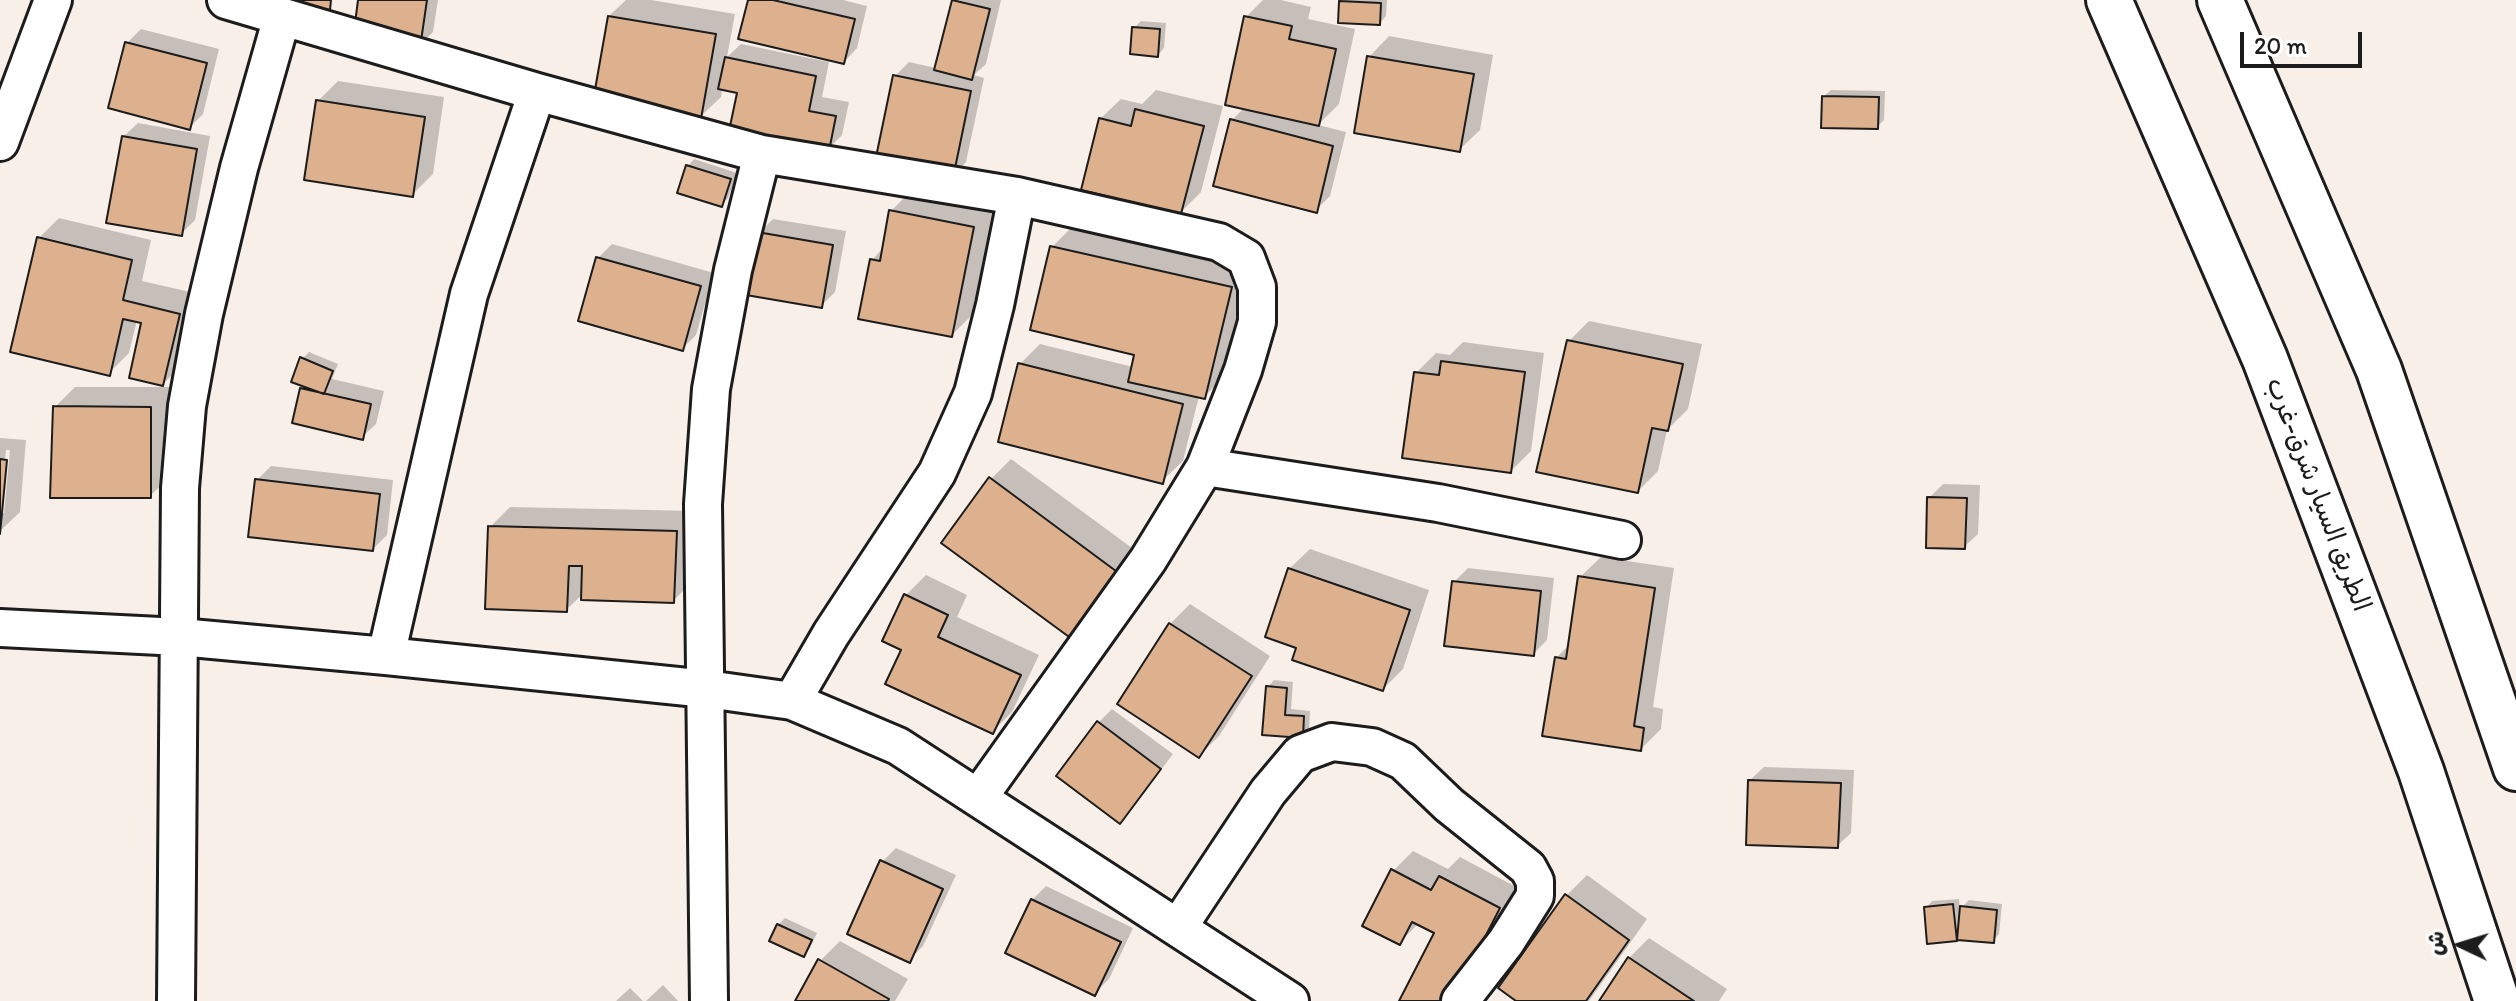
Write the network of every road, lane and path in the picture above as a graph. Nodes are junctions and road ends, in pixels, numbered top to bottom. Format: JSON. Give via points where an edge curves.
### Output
{"nodes":[{"id":1,"x":53,"y":0,"type":"edge"},
{"id":2,"x":226,"y":0,"type":"edge"},
{"id":3,"x":2109,"y":0,"type":"edge"},
{"id":4,"x":2220,"y":0,"type":"edge"},
{"id":5,"x":282,"y":17,"type":"junction"},
{"id":6,"x":537,"y":92,"type":"junction"},
{"id":7,"x":0,"y":142,"type":"edge"},
{"id":8,"x":762,"y":154,"type":"junction"},
{"id":9,"x":1017,"y":196,"type":"junction"},
{"id":10,"x":1205,"y":467,"type":"junction"},
{"id":11,"x":1622,"y":540,"type":"dead end"},
{"id":12,"x":0,"y":628,"type":"edge"},
{"id":13,"x":180,"y":637,"type":"junction"},
{"id":14,"x":386,"y":656,"type":"junction"},
{"id":15,"x":707,"y":689,"type":"junction"},
{"id":16,"x":792,"y":701,"type":"junction"},
{"id":17,"x":2516,"y":768,"type":"edge"},
{"id":18,"x":978,"y":798,"type":"junction"},
{"id":19,"x":1179,"y":926,"type":"junction"},
{"id":20,"x":176,"y":1001,"type":"edge"},
{"id":21,"x":709,"y":1001,"type":"edge"},
{"id":22,"x":1290,"y":1001,"type":"edge"},
{"id":23,"x":1460,"y":1001,"type":"edge"},
{"id":24,"x":2497,"y":1001,"type":"edge"}],
"edges":[{"from":1,"to":7,"type":"street"},
{"from":2,"to":5,"type":"street"},
{"from":3,"to":24,"type":"highway","name":"الطريق السيار شرق-غرب","via":[[2265,359],[2421,771]]},
{"from":4,"to":17,"type":"highway","via":[[2379,370]]},
{"from":5,"to":6,"type":"street"},
{"from":5,"to":13,"type":"street","via":[[239,168],[187,406],[180,488]]},
{"from":6,"to":8,"type":"street"},
{"from":6,"to":14,"type":"street","via":[[469,294]]},
{"from":8,"to":9,"type":"street"},
{"from":8,"to":15,"type":"street","via":[[711,389],[703,504]]},
{"from":9,"to":10,"type":"street","via":[[1219,242],[1246,258],[1257,287],[1257,322]]},
{"from":9,"to":16,"type":"street","via":[[973,393],[937,473]]},
{"from":10,"to":11,"type":"street","via":[[1438,503]]},
{"from":10,"to":18,"type":"street","via":[[1148,560]]},
{"from":12,"to":13,"type":"street"},
{"from":13,"to":14,"type":"street"},
{"from":13,"to":20,"type":"street"},
{"from":14,"to":15,"type":"street"},
{"from":15,"to":16,"type":"street"},
{"from":15,"to":21,"type":"street"},
{"from":16,"to":18,"type":"street","via":[[898,746]]},
{"from":18,"to":19,"type":"street"},
{"from":19,"to":22,"type":"street"},
{"from":19,"to":23,"type":"street","via":[[1268,792],[1300,754],[1332,742],[1372,747],[1403,761],[1528,868],[1535,881],[1535,896]]}]}
